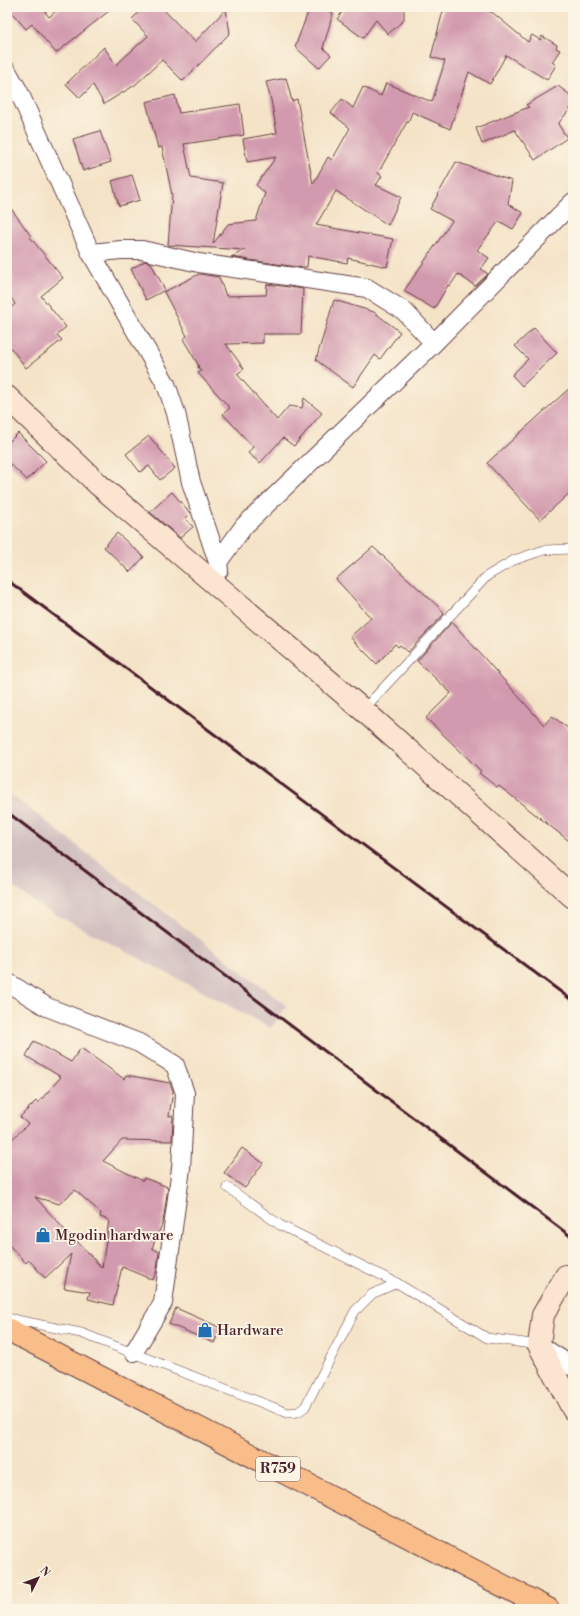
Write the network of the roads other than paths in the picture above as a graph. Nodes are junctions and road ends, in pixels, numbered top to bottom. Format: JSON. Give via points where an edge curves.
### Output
{"nodes":[{"id":1,"x":7,"y":71,"type":"edge"},
{"id":2,"x":573,"y":202,"type":"edge"},
{"id":3,"x":91,"y":253,"type":"junction"},
{"id":4,"x":434,"y":344,"type":"junction"},
{"id":5,"x":7,"y":397,"type":"edge"},
{"id":6,"x":573,"y":549,"type":"edge"},
{"id":7,"x":218,"y":562,"type":"junction"},
{"id":8,"x":221,"y":589,"type":"junction"},
{"id":9,"x":363,"y":710,"type":"junction"},
{"id":10,"x":573,"y":897,"type":"edge"},
{"id":11,"x":7,"y":982,"type":"edge"},
{"id":12,"x":227,"y":1187,"type":"dead end"},
{"id":13,"x":566,"y":1276,"type":"dead end"},
{"id":14,"x":397,"y":1283,"type":"junction"},
{"id":15,"x":7,"y":1318,"type":"edge"},
{"id":16,"x":7,"y":1329,"type":"edge"},
{"id":17,"x":539,"y":1345,"type":"junction"},
{"id":18,"x":134,"y":1352,"type":"junction"},
{"id":19,"x":573,"y":1367,"type":"edge"},
{"id":20,"x":573,"y":1409,"type":"edge"},
{"id":21,"x":548,"y":1609,"type":"edge"}],
"edges":[{"from":1,"to":3,"type":"street","via":[[19,92]]},
{"from":2,"to":4,"type":"street"},
{"from":3,"to":4,"type":"street","via":[[142,250],[199,263],[367,288],[404,311]]},
{"from":3,"to":7,"type":"street","via":[[166,384],[176,413],[191,482]]},
{"from":4,"to":7,"type":"street","via":[[244,526]]},
{"from":5,"to":8,"type":"street","via":[[99,485]]},
{"from":6,"to":9,"type":"lane","via":[[544,550],[514,560],[487,576]]},
{"from":7,"to":8,"type":"street"},
{"from":8,"to":9,"type":"street"},
{"from":9,"to":10,"type":"street"},
{"from":11,"to":18,"type":"street","via":[[48,1007],[139,1043],[175,1065],[185,1093],[181,1168],[163,1303]]},
{"from":12,"to":14,"type":"lane","via":[[280,1225]]},
{"from":13,"to":17,"type":"street","via":[[543,1315]]},
{"from":14,"to":17,"type":"lane","via":[[487,1338]]},
{"from":14,"to":18,"type":"lane","via":[[372,1294],[355,1312],[306,1407],[298,1412],[288,1413]]},
{"from":15,"to":18,"type":"lane","via":[[81,1333]]},
{"from":16,"to":21,"type":"main road","number":"R759"},
{"from":17,"to":19,"type":"street"},
{"from":17,"to":20,"type":"street"}]}
